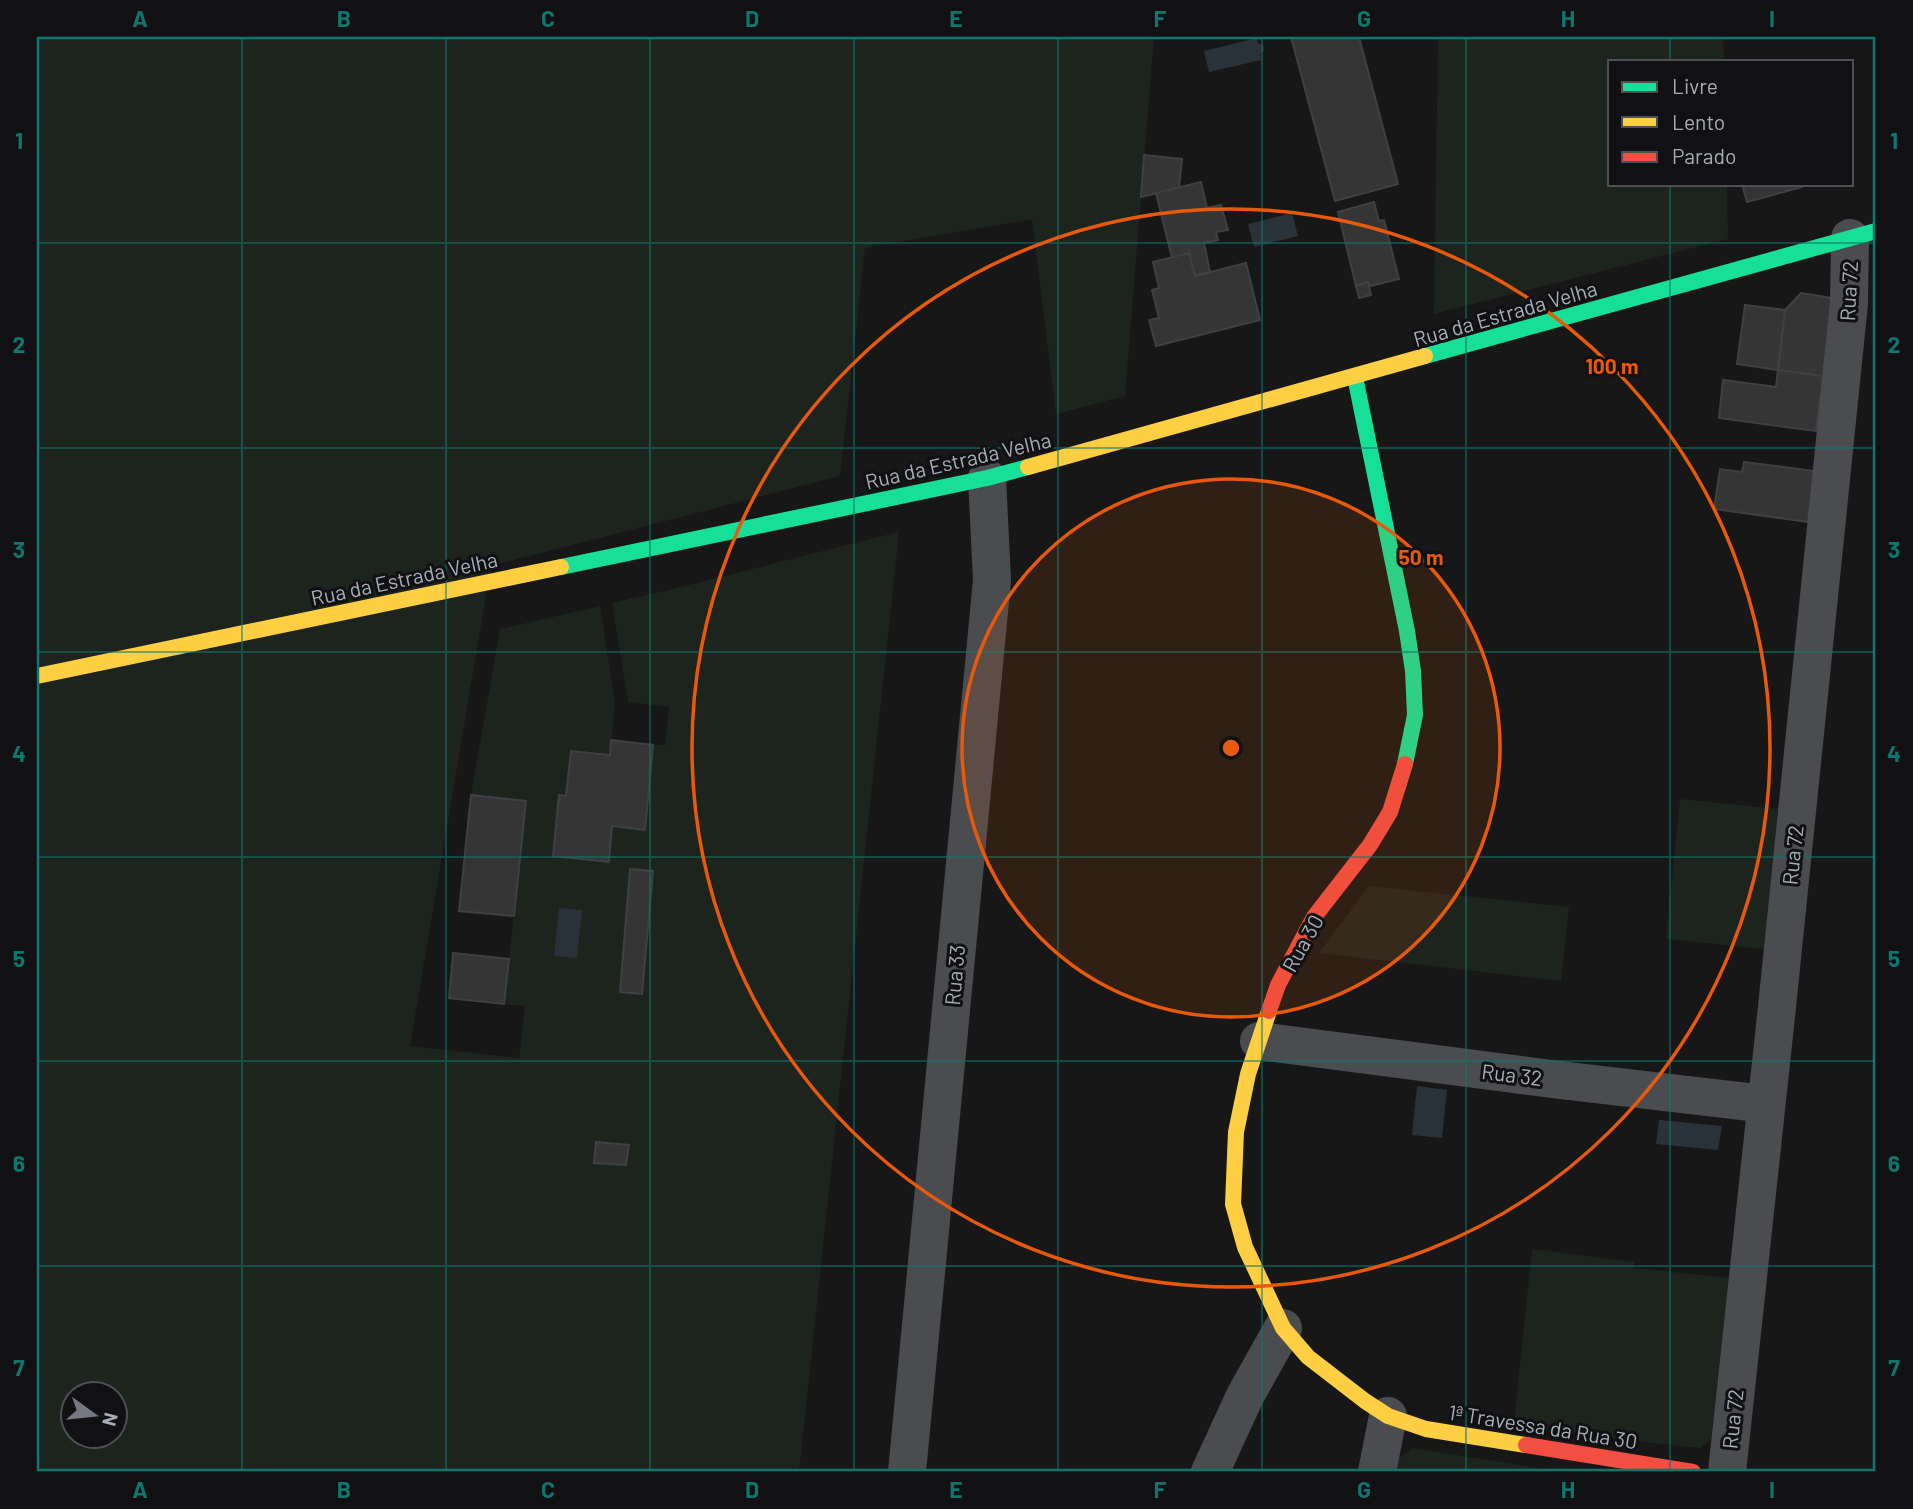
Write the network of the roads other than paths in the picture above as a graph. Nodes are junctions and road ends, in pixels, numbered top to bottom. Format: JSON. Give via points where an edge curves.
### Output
{"nodes":[{"id":1,"x":1863,"y":234,"type":"edge"},
{"id":2,"x":1355,"y":377,"type":"junction"},
{"id":3,"x":987,"y":478,"type":"junction"},
{"id":4,"x":37,"y":676,"type":"edge"},
{"id":5,"x":1259,"y":1041,"type":"junction"},
{"id":6,"x":1766,"y":1104,"type":"junction"},
{"id":7,"x":1283,"y":1328,"type":"junction"},
{"id":8,"x":1388,"y":1416,"type":"junction"},
{"id":9,"x":907,"y":1472,"type":"edge"},
{"id":10,"x":1210,"y":1472,"type":"edge"},
{"id":11,"x":1377,"y":1472,"type":"edge"},
{"id":12,"x":1693,"y":1472,"type":"edge"},
{"id":13,"x":1727,"y":1472,"type":"edge"}],
"edges":[{"from":1,"to":2,"type":"street","name":"Rua da Estrada Velha"},
{"from":1,"to":6,"type":"street","name":"Rua 72","via":[[1849,303]]},
{"from":2,"to":3,"type":"street","name":"Rua da Estrada Velha"},
{"from":2,"to":5,"type":"street","name":"Rua 30","via":[[1408,631],[1415,715],[1391,812],[1314,918],[1279,985]]},
{"from":3,"to":4,"type":"street","name":"Rua da Estrada Velha"},
{"from":3,"to":9,"type":"street","name":"Rua 33","via":[[992,580]]},
{"from":5,"to":6,"type":"street","name":"Rua 32"},
{"from":5,"to":7,"type":"street","name":"Rua 30","via":[[1236,1132],[1233,1204],[1245,1247]]},
{"from":6,"to":13,"type":"street","name":"Rua 72"},
{"from":7,"to":8,"type":"street","name":"Rua 30","via":[[1308,1357]]},
{"from":7,"to":10,"type":"street","via":[[1244,1396]]},
{"from":8,"to":11,"type":"street"},
{"from":8,"to":12,"type":"street","name":"1ª Travessa da Rua 30","via":[[1426,1429]]}]}
